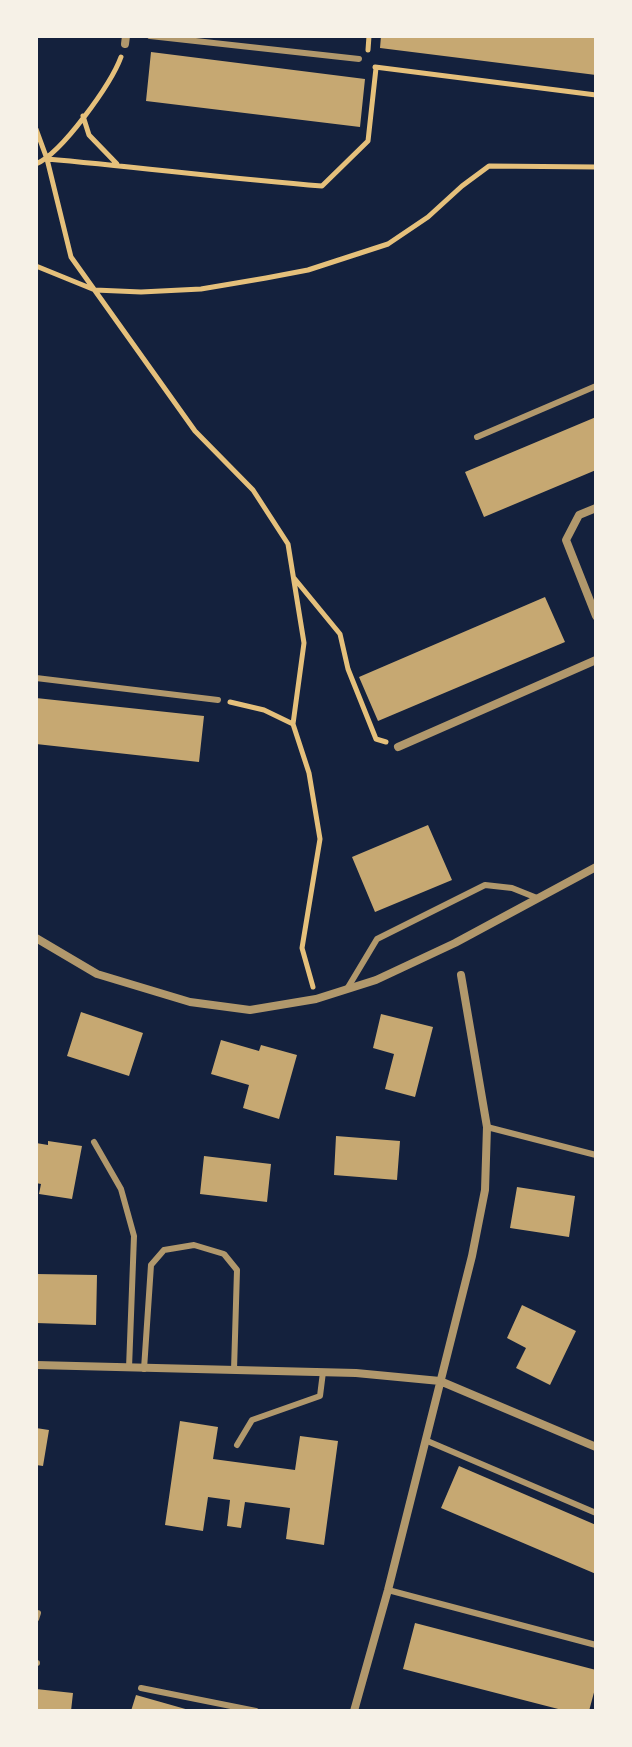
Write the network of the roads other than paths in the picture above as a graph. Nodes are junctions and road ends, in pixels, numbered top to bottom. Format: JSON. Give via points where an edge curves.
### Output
{"nodes":[{"id":1,"x":150,"y":36,"type":"edge"},
{"id":2,"x":359,"y":59,"type":"road end"},
{"id":3,"x":596,"y":386,"type":"edge"},
{"id":4,"x":477,"y":437,"type":"dead end"},
{"id":5,"x":596,"y":508,"type":"edge"},
{"id":6,"x":596,"y":616,"type":"edge"},
{"id":7,"x":596,"y":660,"type":"edge"},
{"id":8,"x":36,"y":678,"type":"edge"},
{"id":9,"x":218,"y":700,"type":"road end"},
{"id":10,"x":398,"y":747,"type":"road end"},
{"id":11,"x":596,"y":867,"type":"edge"},
{"id":12,"x":537,"y":898,"type":"junction"},
{"id":13,"x":36,"y":938,"type":"edge"},
{"id":14,"x":461,"y":975,"type":"dead end"},
{"id":15,"x":347,"y":989,"type":"junction"},
{"id":16,"x":487,"y":1127,"type":"junction"},
{"id":17,"x":94,"y":1142,"type":"dead end"},
{"id":18,"x":596,"y":1155,"type":"edge"},
{"id":19,"x":36,"y":1365,"type":"edge"},
{"id":20,"x":129,"y":1368,"type":"junction"},
{"id":21,"x":144,"y":1369,"type":"junction"},
{"id":22,"x":234,"y":1370,"type":"junction"},
{"id":23,"x":323,"y":1372,"type":"junction"},
{"id":24,"x":440,"y":1381,"type":"junction"},
{"id":25,"x":425,"y":1440,"type":"junction"},
{"id":26,"x":237,"y":1445,"type":"dead end"},
{"id":27,"x":596,"y":1447,"type":"edge"},
{"id":28,"x":596,"y":1513,"type":"edge"},
{"id":29,"x":388,"y":1590,"type":"junction"},
{"id":30,"x":596,"y":1645,"type":"edge"},
{"id":31,"x":141,"y":1688,"type":"dead end"},
{"id":32,"x":256,"y":1711,"type":"edge"},
{"id":33,"x":354,"y":1711,"type":"edge"}],
"edges":[{"from":1,"to":2,"type":"lane"},
{"from":3,"to":4,"type":"lane"},
{"from":5,"to":6,"type":"street","via":[[579,515],[566,540]]},
{"from":7,"to":10,"type":"street"},
{"from":8,"to":9,"type":"lane"},
{"from":11,"to":12,"type":"street"},
{"from":12,"to":15,"type":"street","via":[[455,943]]},
{"from":12,"to":15,"type":"lane","via":[[485,885],[377,939]]},
{"from":13,"to":15,"type":"street","via":[[97,974],[190,1002],[250,1010]]},
{"from":14,"to":16,"type":"street"},
{"from":16,"to":18,"type":"lane"},
{"from":16,"to":24,"type":"street","via":[[485,1190]]},
{"from":17,"to":20,"type":"lane","via":[[121,1189],[134,1236]]},
{"from":19,"to":20,"type":"street"},
{"from":20,"to":21,"type":"street"},
{"from":21,"to":22,"type":"street"},
{"from":21,"to":22,"type":"lane","via":[[151,1265],[164,1250],[194,1245],[224,1254],[237,1270]]},
{"from":22,"to":23,"type":"street"},
{"from":23,"to":24,"type":"street"},
{"from":23,"to":26,"type":"lane","via":[[320,1396],[252,1420]]},
{"from":24,"to":25,"type":"street"},
{"from":24,"to":27,"type":"street"},
{"from":25,"to":28,"type":"lane"},
{"from":25,"to":29,"type":"street"},
{"from":29,"to":30,"type":"lane"},
{"from":29,"to":33,"type":"street"},
{"from":31,"to":32,"type":"lane"}]}
